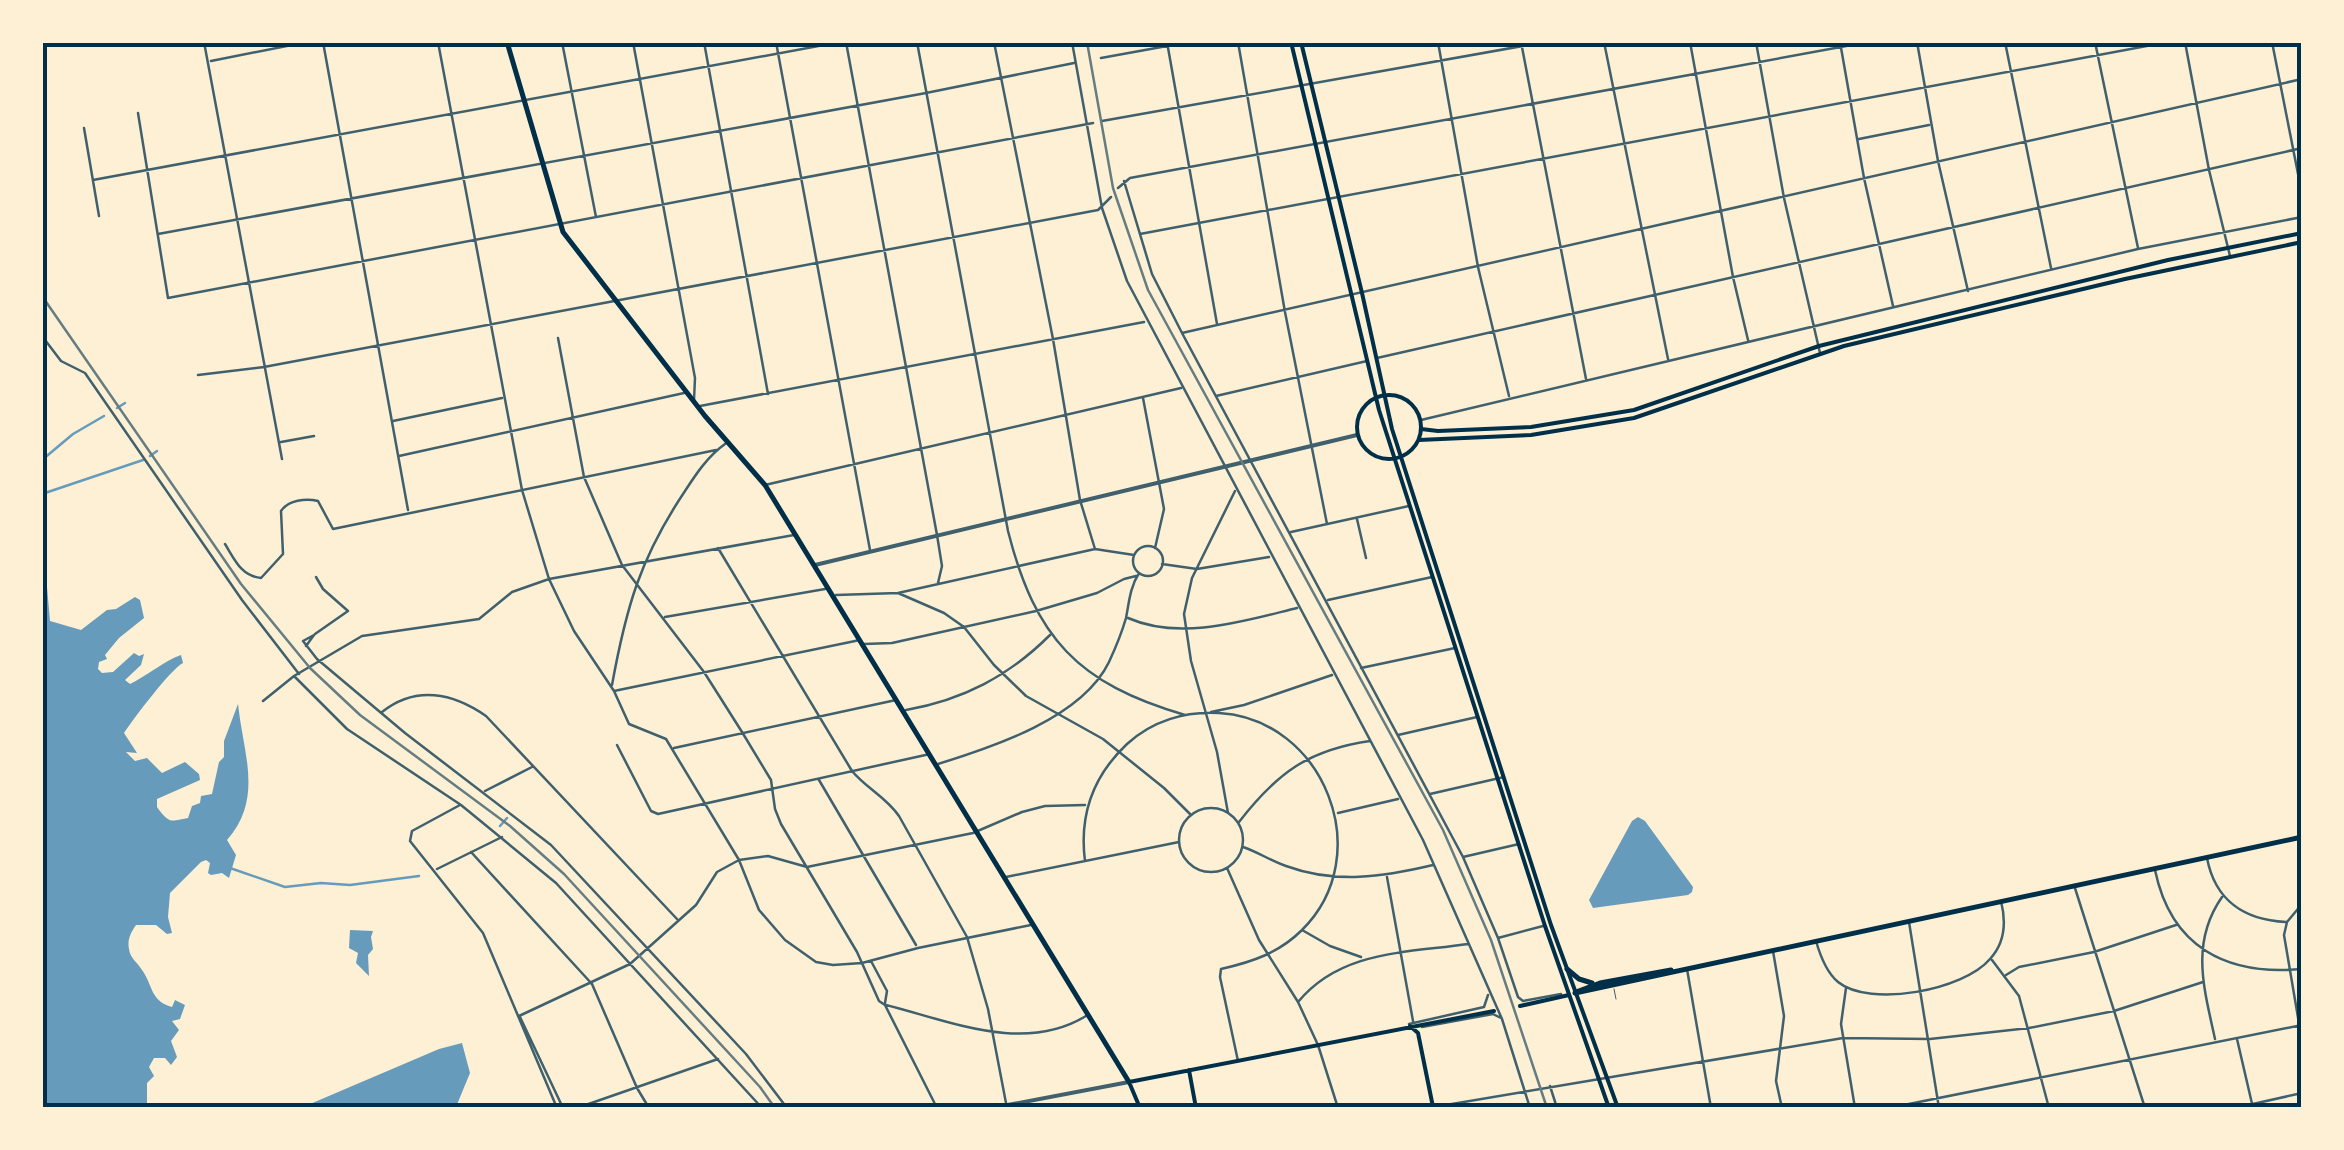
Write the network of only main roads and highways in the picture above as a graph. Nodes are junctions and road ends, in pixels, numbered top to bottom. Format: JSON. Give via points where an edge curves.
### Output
{"nodes":[{"id":1,"x":507,"y":42,"type":"edge"},
{"id":2,"x":1291,"y":42,"type":"edge"},
{"id":3,"x":1301,"y":42,"type":"edge"},
{"id":4,"x":2302,"y":233,"type":"edge"},
{"id":5,"x":2302,"y":242,"type":"edge"},
{"id":6,"x":1820,"y":349,"type":"junction"},
{"id":7,"x":1383,"y":395,"type":"junction"},
{"id":8,"x":1375,"y":398,"type":"junction"},
{"id":9,"x":1421,"y":429,"type":"junction"},
{"id":10,"x":1419,"y":440,"type":"junction"},
{"id":11,"x":1397,"y":458,"type":"junction"},
{"id":12,"x":1423,"y":539,"type":"junction"},
{"id":13,"x":1435,"y":576,"type":"junction"},
{"id":14,"x":1480,"y":716,"type":"junction"},
{"id":15,"x":1500,"y":778,"type":"junction"},
{"id":16,"x":2302,"y":837,"type":"edge"},
{"id":17,"x":1567,"y":970,"type":"junction"},
{"id":18,"x":1674,"y":970,"type":"junction"},
{"id":19,"x":1600,"y":983,"type":"junction"},
{"id":20,"x":1571,"y":994,"type":"junction"},
{"id":21,"x":1520,"y":1006,"type":"dead end"},
{"id":22,"x":1494,"y":1011,"type":"dead end"},
{"id":23,"x":1431,"y":1022,"type":"junction"},
{"id":24,"x":1408,"y":1026,"type":"junction"},
{"id":25,"x":1420,"y":1030,"type":"junction"},
{"id":26,"x":1189,"y":1070,"type":"junction"},
{"id":27,"x":1130,"y":1082,"type":"junction"},
{"id":28,"x":1432,"y":1107,"type":"edge"},
{"id":29,"x":1140,"y":1108,"type":"edge"},
{"id":30,"x":1196,"y":1108,"type":"edge"},
{"id":31,"x":1610,"y":1108,"type":"edge"},
{"id":32,"x":1618,"y":1108,"type":"edge"}],
"edges":[{"from":1,"to":27,"type":"main road","via":[[560,224],[765,484]]},
{"from":2,"to":8,"type":"main road"},
{"from":3,"to":7,"type":"main road"},
{"from":4,"to":6,"type":"main road"},
{"from":5,"to":6,"type":"main road"},
{"from":6,"to":9,"type":"main road","via":[[1618,413],[1531,427]]},
{"from":6,"to":10,"type":"main road","via":[[1634,418],[1531,434]]},
{"from":7,"to":8,"type":"main road"},
{"from":7,"to":9,"type":"main road","via":[[1410,402]]},
{"from":7,"to":11,"type":"main road"},
{"from":8,"to":11,"type":"main road"},
{"from":8,"to":11,"type":"main road","via":[[1360,410],[1357,435],[1371,454]]},
{"from":9,"to":10,"type":"main road"},
{"from":10,"to":11,"type":"main road"},
{"from":11,"to":12,"type":"main road"},
{"from":11,"to":12,"type":"main road"},
{"from":12,"to":13,"type":"main road"},
{"from":13,"to":14,"type":"main road"},
{"from":13,"to":14,"type":"main road"},
{"from":14,"to":15,"type":"main road"},
{"from":15,"to":17,"type":"main road"},
{"from":15,"to":20,"type":"main road"},
{"from":16,"to":18,"type":"main road"},
{"from":17,"to":19,"type":"main road"},
{"from":17,"to":20,"type":"main road"},
{"from":18,"to":19,"type":"main road"},
{"from":18,"to":20,"type":"main road"},
{"from":19,"to":20,"type":"main road"},
{"from":20,"to":21,"type":"main road"},
{"from":20,"to":31,"type":"main road"},
{"from":20,"to":32,"type":"main road"},
{"from":22,"to":23,"type":"main road"},
{"from":23,"to":24,"type":"main road"},
{"from":23,"to":25,"type":"main road"},
{"from":24,"to":25,"type":"main road"},
{"from":24,"to":26,"type":"main road"},
{"from":25,"to":28,"type":"main road"},
{"from":26,"to":27,"type":"main road"},
{"from":26,"to":30,"type":"main road"},
{"from":27,"to":29,"type":"main road"}]}
